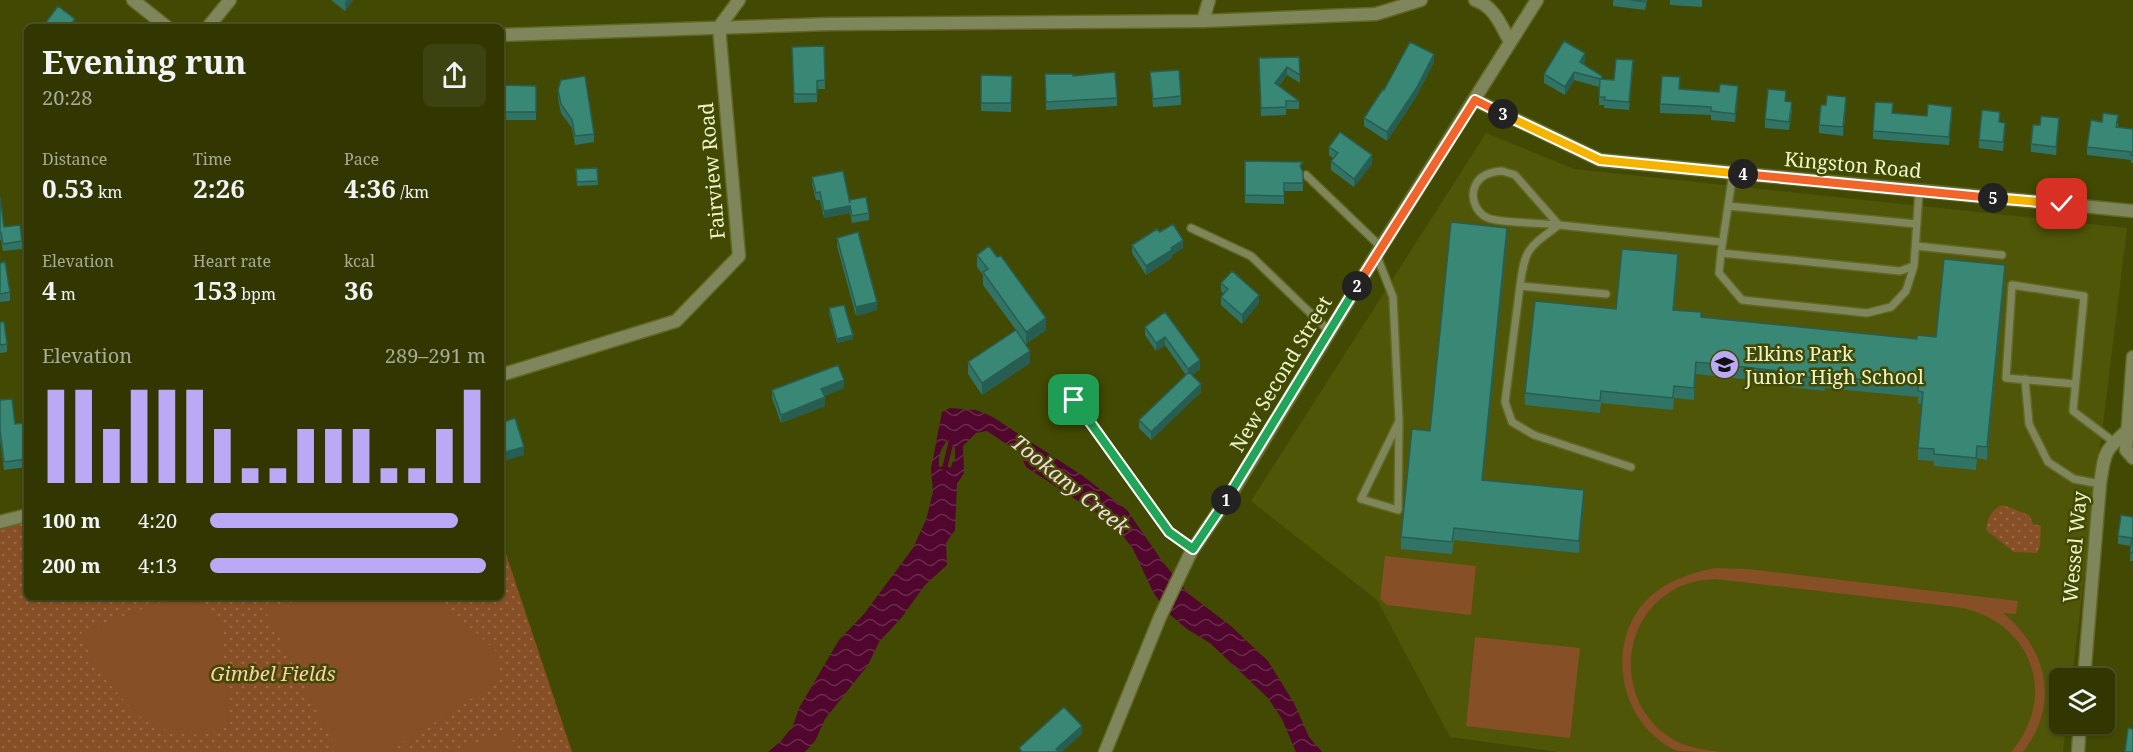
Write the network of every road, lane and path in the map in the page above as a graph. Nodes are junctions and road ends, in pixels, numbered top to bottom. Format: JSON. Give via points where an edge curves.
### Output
{"nodes":[{"id":1,"x":133,"y":0,"type":"edge"},
{"id":2,"x":230,"y":0,"type":"edge"},
{"id":3,"x":739,"y":0,"type":"edge"},
{"id":4,"x":1209,"y":0,"type":"edge"},
{"id":5,"x":1421,"y":0,"type":"edge"},
{"id":6,"x":1475,"y":0,"type":"edge"},
{"id":7,"x":1537,"y":0,"type":"edge"},
{"id":8,"x":1203,"y":21,"type":"junction"},
{"id":9,"x":163,"y":24,"type":"edge"},
{"id":10,"x":210,"y":24,"type":"edge"},
{"id":11,"x":719,"y":27,"type":"junction"},
{"id":12,"x":504,"y":35,"type":"edge"},
{"id":13,"x":1510,"y":42,"type":"junction"},
{"id":14,"x":1475,"y":100,"type":"junction"},
{"id":15,"x":1733,"y":173,"type":"junction"},
{"id":16,"x":1306,"y":175,"type":"edge"},
{"id":17,"x":1919,"y":190,"type":"junction"},
{"id":18,"x":1728,"y":206,"type":"junction"},
{"id":19,"x":2133,"y":211,"type":"edge"},
{"id":20,"x":1917,"y":224,"type":"junction"},
{"id":21,"x":1558,"y":225,"type":"junction"},
{"id":22,"x":1191,"y":228,"type":"dead end"},
{"id":23,"x":1722,"y":242,"type":"junction"},
{"id":24,"x":1916,"y":246,"type":"junction"},
{"id":25,"x":1378,"y":250,"type":"junction"},
{"id":26,"x":1721,"y":253,"type":"junction"},
{"id":27,"x":2002,"y":255,"type":"dead end"},
{"id":28,"x":1914,"y":266,"type":"junction"},
{"id":29,"x":1520,"y":286,"type":"junction"},
{"id":30,"x":1606,"y":294,"type":"dead end"},
{"id":31,"x":1329,"y":332,"type":"junction"},
{"id":32,"x":2133,"y":357,"type":"edge"},
{"id":33,"x":504,"y":374,"type":"edge"},
{"id":34,"x":2025,"y":380,"type":"junction"},
{"id":35,"x":2075,"y":384,"type":"junction"},
{"id":36,"x":1074,"y":400,"type":"dead end"},
{"id":37,"x":1399,"y":421,"type":"junction"},
{"id":38,"x":2128,"y":430,"type":"junction"},
{"id":39,"x":2114,"y":442,"type":"junction"},
{"id":40,"x":2133,"y":458,"type":"edge"},
{"id":41,"x":1630,"y":466,"type":"dead end"},
{"id":42,"x":2100,"y":484,"type":"junction"},
{"id":43,"x":24,"y":516,"type":"edge"},
{"id":44,"x":0,"y":522,"type":"edge"},
{"id":45,"x":1192,"y":551,"type":"junction"},
{"id":46,"x":2085,"y":668,"type":"edge"},
{"id":47,"x":2079,"y":734,"type":"edge"},
{"id":48,"x":1105,"y":752,"type":"edge"},
{"id":49,"x":2078,"y":752,"type":"edge"}],
"edges":[{"from":1,"to":9,"type":"street"},
{"from":2,"to":10,"type":"street"},
{"from":3,"to":11,"type":"street"},
{"from":4,"to":8,"type":"street"},
{"from":5,"to":8,"type":"street","via":[[1376,14]]},
{"from":6,"to":13,"type":"street","via":[[1489,8]]},
{"from":7,"to":13,"type":"street","name":"New Second Street"},
{"from":8,"to":11,"type":"street"},
{"from":11,"to":12,"type":"street"},
{"from":11,"to":33,"type":"street","name":"Fairview Road","via":[[739,256],[676,321]]},
{"from":13,"to":14,"type":"street","name":"New Second Street"},
{"from":14,"to":15,"type":"street","name":"Kingston Road","via":[[1600,160]]},
{"from":14,"to":25,"type":"street","name":"New Second Street"},
{"from":15,"to":17,"type":"street","name":"Kingston Road"},
{"from":15,"to":18,"type":"lane"},
{"from":16,"to":25,"type":"lane"},
{"from":17,"to":19,"type":"street","name":"Kingston Road"},
{"from":17,"to":20,"type":"lane"},
{"from":18,"to":20,"type":"lane"},
{"from":18,"to":23,"type":"lane"},
{"from":20,"to":24,"type":"lane"},
{"from":21,"to":21,"type":"lane","via":[[1515,175],[1491,172],[1480,178],[1474,189],[1479,213],[1489,219]]},
{"from":21,"to":23,"type":"lane"},
{"from":21,"to":29,"type":"lane","via":[[1532,245],[1523,261]]},
{"from":22,"to":31,"type":"lane","via":[[1251,256]]},
{"from":23,"to":26,"type":"lane"},
{"from":24,"to":27,"type":"lane"},
{"from":24,"to":28,"type":"lane"},
{"from":25,"to":31,"type":"street","name":"New Second Street"},
{"from":25,"to":37,"type":"lane","via":[[1393,297]]},
{"from":26,"to":28,"type":"lane","via":[[1900,271]]},
{"from":26,"to":28,"type":"lane","via":[[1719,273],[1742,300],[1867,313],[1891,308],[1906,291]]},
{"from":29,"to":30,"type":"lane"},
{"from":29,"to":41,"type":"lane","via":[[1505,402],[1512,422],[1534,435]]},
{"from":31,"to":45,"type":"street","name":"New Second Street"},
{"from":32,"to":38,"type":"street"},
{"from":34,"to":35,"type":"lane"},
{"from":34,"to":35,"type":"lane","via":[[2006,378],[2012,285],[2084,296]]},
{"from":34,"to":42,"type":"lane","via":[[2029,424],[2048,462],[2074,479]]},
{"from":35,"to":39,"type":"lane","via":[[2073,411]]},
{"from":36,"to":45,"type":"lane","via":[[1169,532]]},
{"from":37,"to":37,"type":"lane","via":[[1361,499],[1398,510],[1398,465]]},
{"from":38,"to":39,"type":"street","name":"Wessel Way"},
{"from":38,"to":40,"type":"street","via":[[2126,450]]},
{"from":39,"to":42,"type":"street","name":"Wessel Way","via":[[2105,454]]},
{"from":42,"to":46,"type":"street","name":"Wessel Way"},
{"from":43,"to":44,"type":"street"},
{"from":45,"to":48,"type":"street","name":"New Second Street","via":[[1160,617]]},
{"from":47,"to":49,"type":"street"}]}
